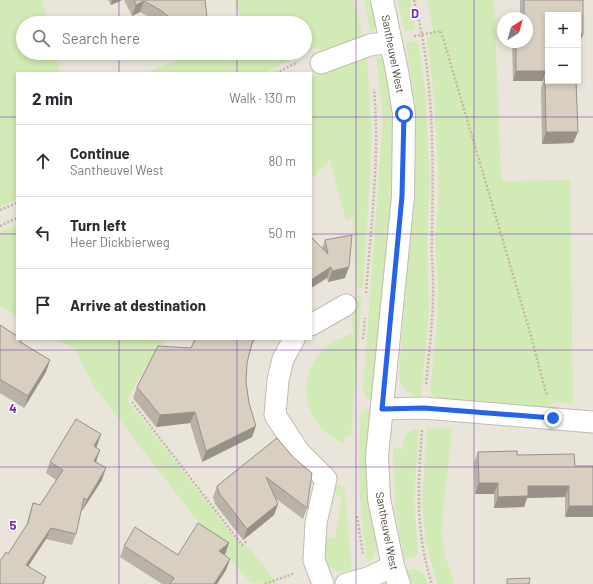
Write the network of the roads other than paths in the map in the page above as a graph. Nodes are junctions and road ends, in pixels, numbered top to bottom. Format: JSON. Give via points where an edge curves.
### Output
{"nodes":[{"id":1,"x":382,"y":0,"type":"edge"},
{"id":2,"x":390,"y":42,"type":"junction"},
{"id":3,"x":321,"y":63,"type":"dead end"},
{"id":4,"x":356,"y":303,"type":"road end"},
{"id":5,"x":312,"y":325,"type":"edge"},
{"id":6,"x":293,"y":340,"type":"edge"},
{"id":7,"x":382,"y":409,"type":"junction"},
{"id":8,"x":593,"y":422,"type":"edge"},
{"id":9,"x":396,"y":575,"type":"edge"},
{"id":10,"x":323,"y":584,"type":"edge"},
{"id":11,"x":346,"y":584,"type":"edge"}],
"edges":[{"from":1,"to":2,"type":"street","name":"Santheuvel West"},
{"from":2,"to":3,"type":"street","via":[[370,45]]},
{"from":2,"to":7,"type":"street","name":"Santheuvel West","via":[[404,114],[402,196]]},
{"from":4,"to":5,"type":"street"},
{"from":6,"to":10,"type":"street","via":[[283,359],[275,415],[299,452],[326,479],[316,523],[314,560]]},
{"from":7,"to":8,"type":"street","via":[[424,408]]},
{"from":7,"to":9,"type":"street","name":"Santheuvel West","via":[[377,456],[379,499]]},
{"from":9,"to":11,"type":"street","via":[[368,578]]}]}
